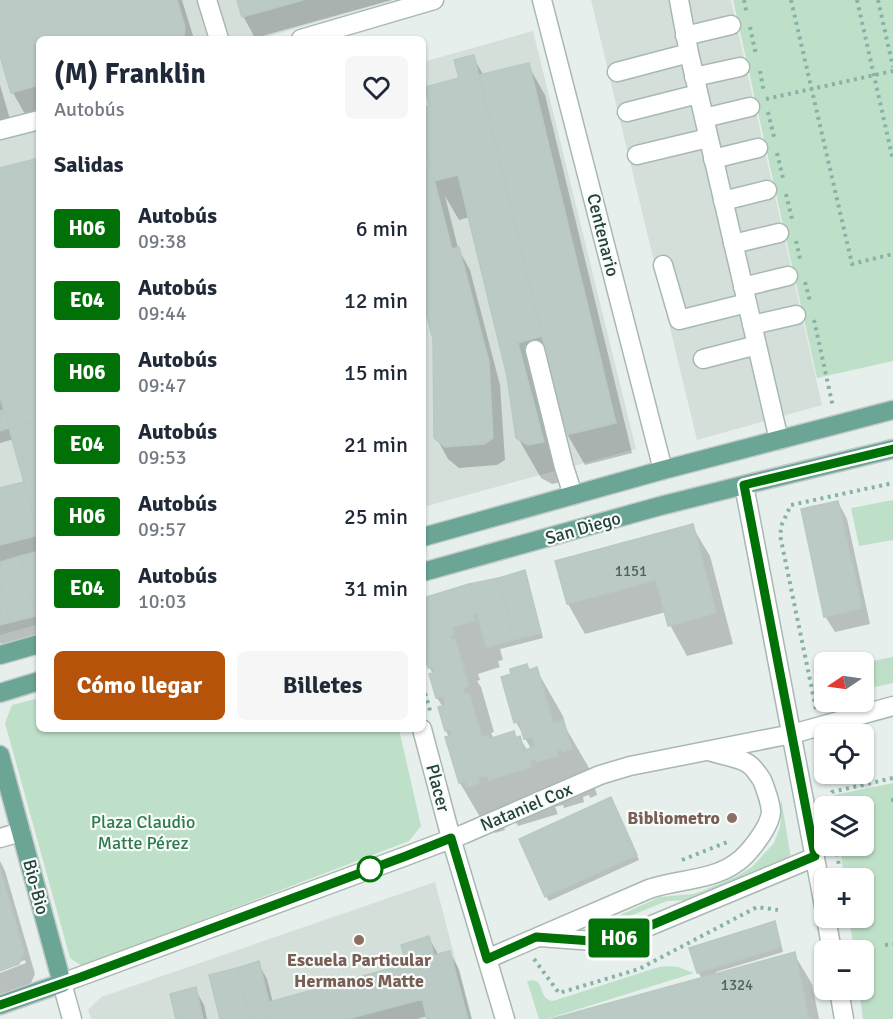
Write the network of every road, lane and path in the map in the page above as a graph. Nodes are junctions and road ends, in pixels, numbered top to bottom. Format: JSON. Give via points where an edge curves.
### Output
{"nodes":[{"id":1,"x":207,"y":0,"type":"edge"},
{"id":2,"x":434,"y":0,"type":"edge"},
{"id":3,"x":542,"y":0,"type":"edge"},
{"id":4,"x":679,"y":0,"type":"edge"},
{"id":5,"x":744,"y":0,"type":"edge"},
{"id":6,"x":791,"y":0,"type":"edge"},
{"id":7,"x":857,"y":0,"type":"edge"},
{"id":8,"x":878,"y":0,"type":"edge"},
{"id":9,"x":731,"y":25,"type":"dead end"},
{"id":10,"x":218,"y":36,"type":"edge"},
{"id":11,"x":310,"y":36,"type":"edge"},
{"id":12,"x":687,"y":45,"type":"junction"},
{"id":13,"x":756,"y":55,"type":"dead end"},
{"id":14,"x":749,"y":67,"type":"joint"},
{"id":15,"x":893,"y":69,"type":"edge"},
{"id":16,"x":617,"y":72,"type":"dead end"},
{"id":17,"x":874,"y":75,"type":"junction"},
{"id":18,"x":696,"y":86,"type":"junction"},
{"id":19,"x":811,"y":89,"type":"junction"},
{"id":20,"x":759,"y":109,"type":"joint"},
{"id":21,"x":627,"y":112,"type":"dead end"},
{"id":22,"x":704,"y":118,"type":"junction"},
{"id":23,"x":36,"y":121,"type":"edge"},
{"id":24,"x":0,"y":130,"type":"edge"},
{"id":25,"x":708,"y":138,"type":"junction"},
{"id":26,"x":759,"y":148,"type":"dead end"},
{"id":27,"x":637,"y":155,"type":"dead end"},
{"id":28,"x":713,"y":159,"type":"junction"},
{"id":29,"x":893,"y":160,"type":"edge"},
{"id":30,"x":783,"y":180,"type":"dead end"},
{"id":31,"x":767,"y":189,"type":"dead end"},
{"id":32,"x":786,"y":192,"type":"dead end"},
{"id":33,"x":723,"y":201,"type":"junction"},
{"id":34,"x":789,"y":233,"type":"junction"},
{"id":35,"x":733,"y":244,"type":"junction"},
{"id":36,"x":893,"y":254,"type":"edge"},
{"id":37,"x":663,"y":265,"type":"dead end"},
{"id":38,"x":788,"y":276,"type":"dead end"},
{"id":39,"x":745,"y":295,"type":"junction"},
{"id":40,"x":807,"y":314,"type":"junction"},
{"id":41,"x":752,"y":325,"type":"junction"},
{"id":42,"x":757,"y":345,"type":"junction"},
{"id":43,"x":535,"y":350,"type":"dead end"},
{"id":44,"x":703,"y":358,"type":"dead end"},
{"id":45,"x":893,"y":410,"type":"edge"},
{"id":46,"x":837,"y":425,"type":"junction"},
{"id":47,"x":779,"y":440,"type":"junction"},
{"id":48,"x":893,"y":449,"type":"edge"},
{"id":49,"x":663,"y":470,"type":"junction"},
{"id":50,"x":893,"y":483,"type":"edge"},
{"id":51,"x":744,"y":485,"type":"junction"},
{"id":52,"x":573,"y":495,"type":"junction"},
{"id":53,"x":426,"y":536,"type":"edge"},
{"id":54,"x":426,"y":571,"type":"edge"},
{"id":55,"x":36,"y":645,"type":"edge"},
{"id":56,"x":0,"y":655,"type":"edge"},
{"id":57,"x":36,"y":682,"type":"edge"},
{"id":58,"x":0,"y":693,"type":"edge"},
{"id":59,"x":893,"y":706,"type":"edge"},
{"id":60,"x":818,"y":724,"type":"edge"},
{"id":61,"x":829,"y":724,"type":"edge"},
{"id":62,"x":814,"y":728,"type":"edge"},
{"id":63,"x":423,"y":732,"type":"edge"},
{"id":64,"x":792,"y":734,"type":"junction"},
{"id":65,"x":709,"y":751,"type":"junction"},
{"id":66,"x":0,"y":755,"type":"edge"},
{"id":67,"x":814,"y":763,"type":"edge"},
{"id":68,"x":798,"y":767,"type":"junction"},
{"id":69,"x":893,"y":778,"type":"edge"},
{"id":70,"x":831,"y":796,"type":"edge"},
{"id":71,"x":21,"y":832,"type":"junction"},
{"id":72,"x":0,"y":838,"type":"edge"},
{"id":73,"x":451,"y":838,"type":"junction"},
{"id":74,"x":736,"y":838,"type":"dead end"},
{"id":75,"x":814,"y":851,"type":"edge"},
{"id":76,"x":815,"y":856,"type":"joint"},
{"id":77,"x":678,"y":862,"type":"dead end"},
{"id":78,"x":817,"y":868,"type":"edge"},
{"id":79,"x":778,"y":910,"type":"dead end"},
{"id":80,"x":532,"y":939,"type":"junction"},
{"id":81,"x":893,"y":944,"type":"edge"},
{"id":82,"x":885,"y":945,"type":"dead end"},
{"id":83,"x":487,"y":959,"type":"junction"},
{"id":84,"x":62,"y":983,"type":"junction"},
{"id":85,"x":841,"y":1000,"type":"edge"},
{"id":86,"x":0,"y":1005,"type":"edge"},
{"id":87,"x":72,"y":1019,"type":"edge"},
{"id":88,"x":505,"y":1019,"type":"edge"},
{"id":89,"x":844,"y":1019,"type":"edge"}],
"edges":[{"from":1,"to":10,"type":"street"},
{"from":2,"to":11,"type":"street"},
{"from":3,"to":49,"type":"street","name":"Centenario"},
{"from":4,"to":12,"type":"street"},
{"from":5,"to":13,"type":"path"},
{"from":6,"to":19,"type":"path"},
{"from":7,"to":17,"type":"path"},
{"from":8,"to":15,"type":"path"},
{"from":9,"to":12,"type":"street"},
{"from":12,"to":16,"type":"street"},
{"from":12,"to":18,"type":"street"},
{"from":14,"to":18,"type":"street"},
{"from":14,"to":19,"type":"path","via":[[766,99]]},
{"from":15,"to":17,"type":"path"},
{"from":17,"to":19,"type":"path"},
{"from":17,"to":29,"type":"path"},
{"from":18,"to":21,"type":"street"},
{"from":18,"to":22,"type":"street"},
{"from":19,"to":36,"type":"path","via":[[852,264]]},
{"from":20,"to":22,"type":"street"},
{"from":20,"to":30,"type":"path"},
{"from":22,"to":25,"type":"street"},
{"from":23,"to":24,"type":"street"},
{"from":25,"to":27,"type":"street"},
{"from":25,"to":28,"type":"street"},
{"from":26,"to":28,"type":"street"},
{"from":28,"to":33,"type":"street"},
{"from":31,"to":33,"type":"street"},
{"from":32,"to":34,"type":"path"},
{"from":33,"to":35,"type":"street"},
{"from":34,"to":35,"type":"street"},
{"from":34,"to":40,"type":"path"},
{"from":35,"to":39,"type":"street"},
{"from":37,"to":39,"type":"street","via":[[679,320]]},
{"from":38,"to":39,"type":"street"},
{"from":39,"to":41,"type":"street"},
{"from":40,"to":41,"type":"street"},
{"from":40,"to":46,"type":"path"},
{"from":41,"to":42,"type":"street"},
{"from":42,"to":44,"type":"street"},
{"from":42,"to":47,"type":"street"},
{"from":43,"to":52,"type":"street"},
{"from":45,"to":46,"type":"main road","name":"San Diego"},
{"from":46,"to":47,"type":"main road","name":"San Diego"},
{"from":47,"to":49,"type":"main road","name":"San Diego"},
{"from":48,"to":51,"type":"main road","name":"San Diego"},
{"from":49,"to":52,"type":"main road","name":"San Diego"},
{"from":50,"to":60,"type":"path","via":[[791,505],[782,524],[780,535]]},
{"from":51,"to":54,"type":"main road","name":"San Diego"},
{"from":51,"to":64,"type":"street"},
{"from":52,"to":53,"type":"main road","name":"San Diego"},
{"from":55,"to":56,"type":"main road"},
{"from":57,"to":58,"type":"main road"},
{"from":59,"to":61,"type":"street","name":"Nataniel Cox"},
{"from":62,"to":64,"type":"street","name":"Nataniel Cox"},
{"from":63,"to":73,"type":"street","name":"Placer"},
{"from":64,"to":65,"type":"street","name":"Nataniel Cox"},
{"from":64,"to":68,"type":"street"},
{"from":65,"to":73,"type":"street","name":"Nataniel Cox","via":[[600,775]]},
{"from":65,"to":80,"type":"street","via":[[747,762],[767,791],[771,813],[750,851],[720,871],[661,884]]},
{"from":66,"to":71,"type":"main road","name":"Bio-Bio"},
{"from":67,"to":68,"type":"path"},
{"from":68,"to":75,"type":"street"},
{"from":69,"to":70,"type":"path","via":[[832,792]]},
{"from":71,"to":72,"type":"street"},
{"from":71,"to":84,"type":"main road","name":"Bio-Bio"},
{"from":73,"to":83,"type":"street","name":"Placer"},
{"from":73,"to":84,"type":"street","name":"Nataniel Cox"},
{"from":74,"to":77,"type":"path"},
{"from":76,"to":78,"type":"street"},
{"from":76,"to":80,"type":"street","via":[[616,940]]},
{"from":79,"to":80,"type":"path","via":[[757,907],[639,969],[559,993],[534,959]]},
{"from":80,"to":83,"type":"street"},
{"from":81,"to":82,"type":"path"},
{"from":83,"to":88,"type":"street","name":"Placer"},
{"from":84,"to":86,"type":"main road","name":"Nataniel Cox"},
{"from":84,"to":87,"type":"street","name":"Bio-Bio"},
{"from":85,"to":89,"type":"street"}]}
